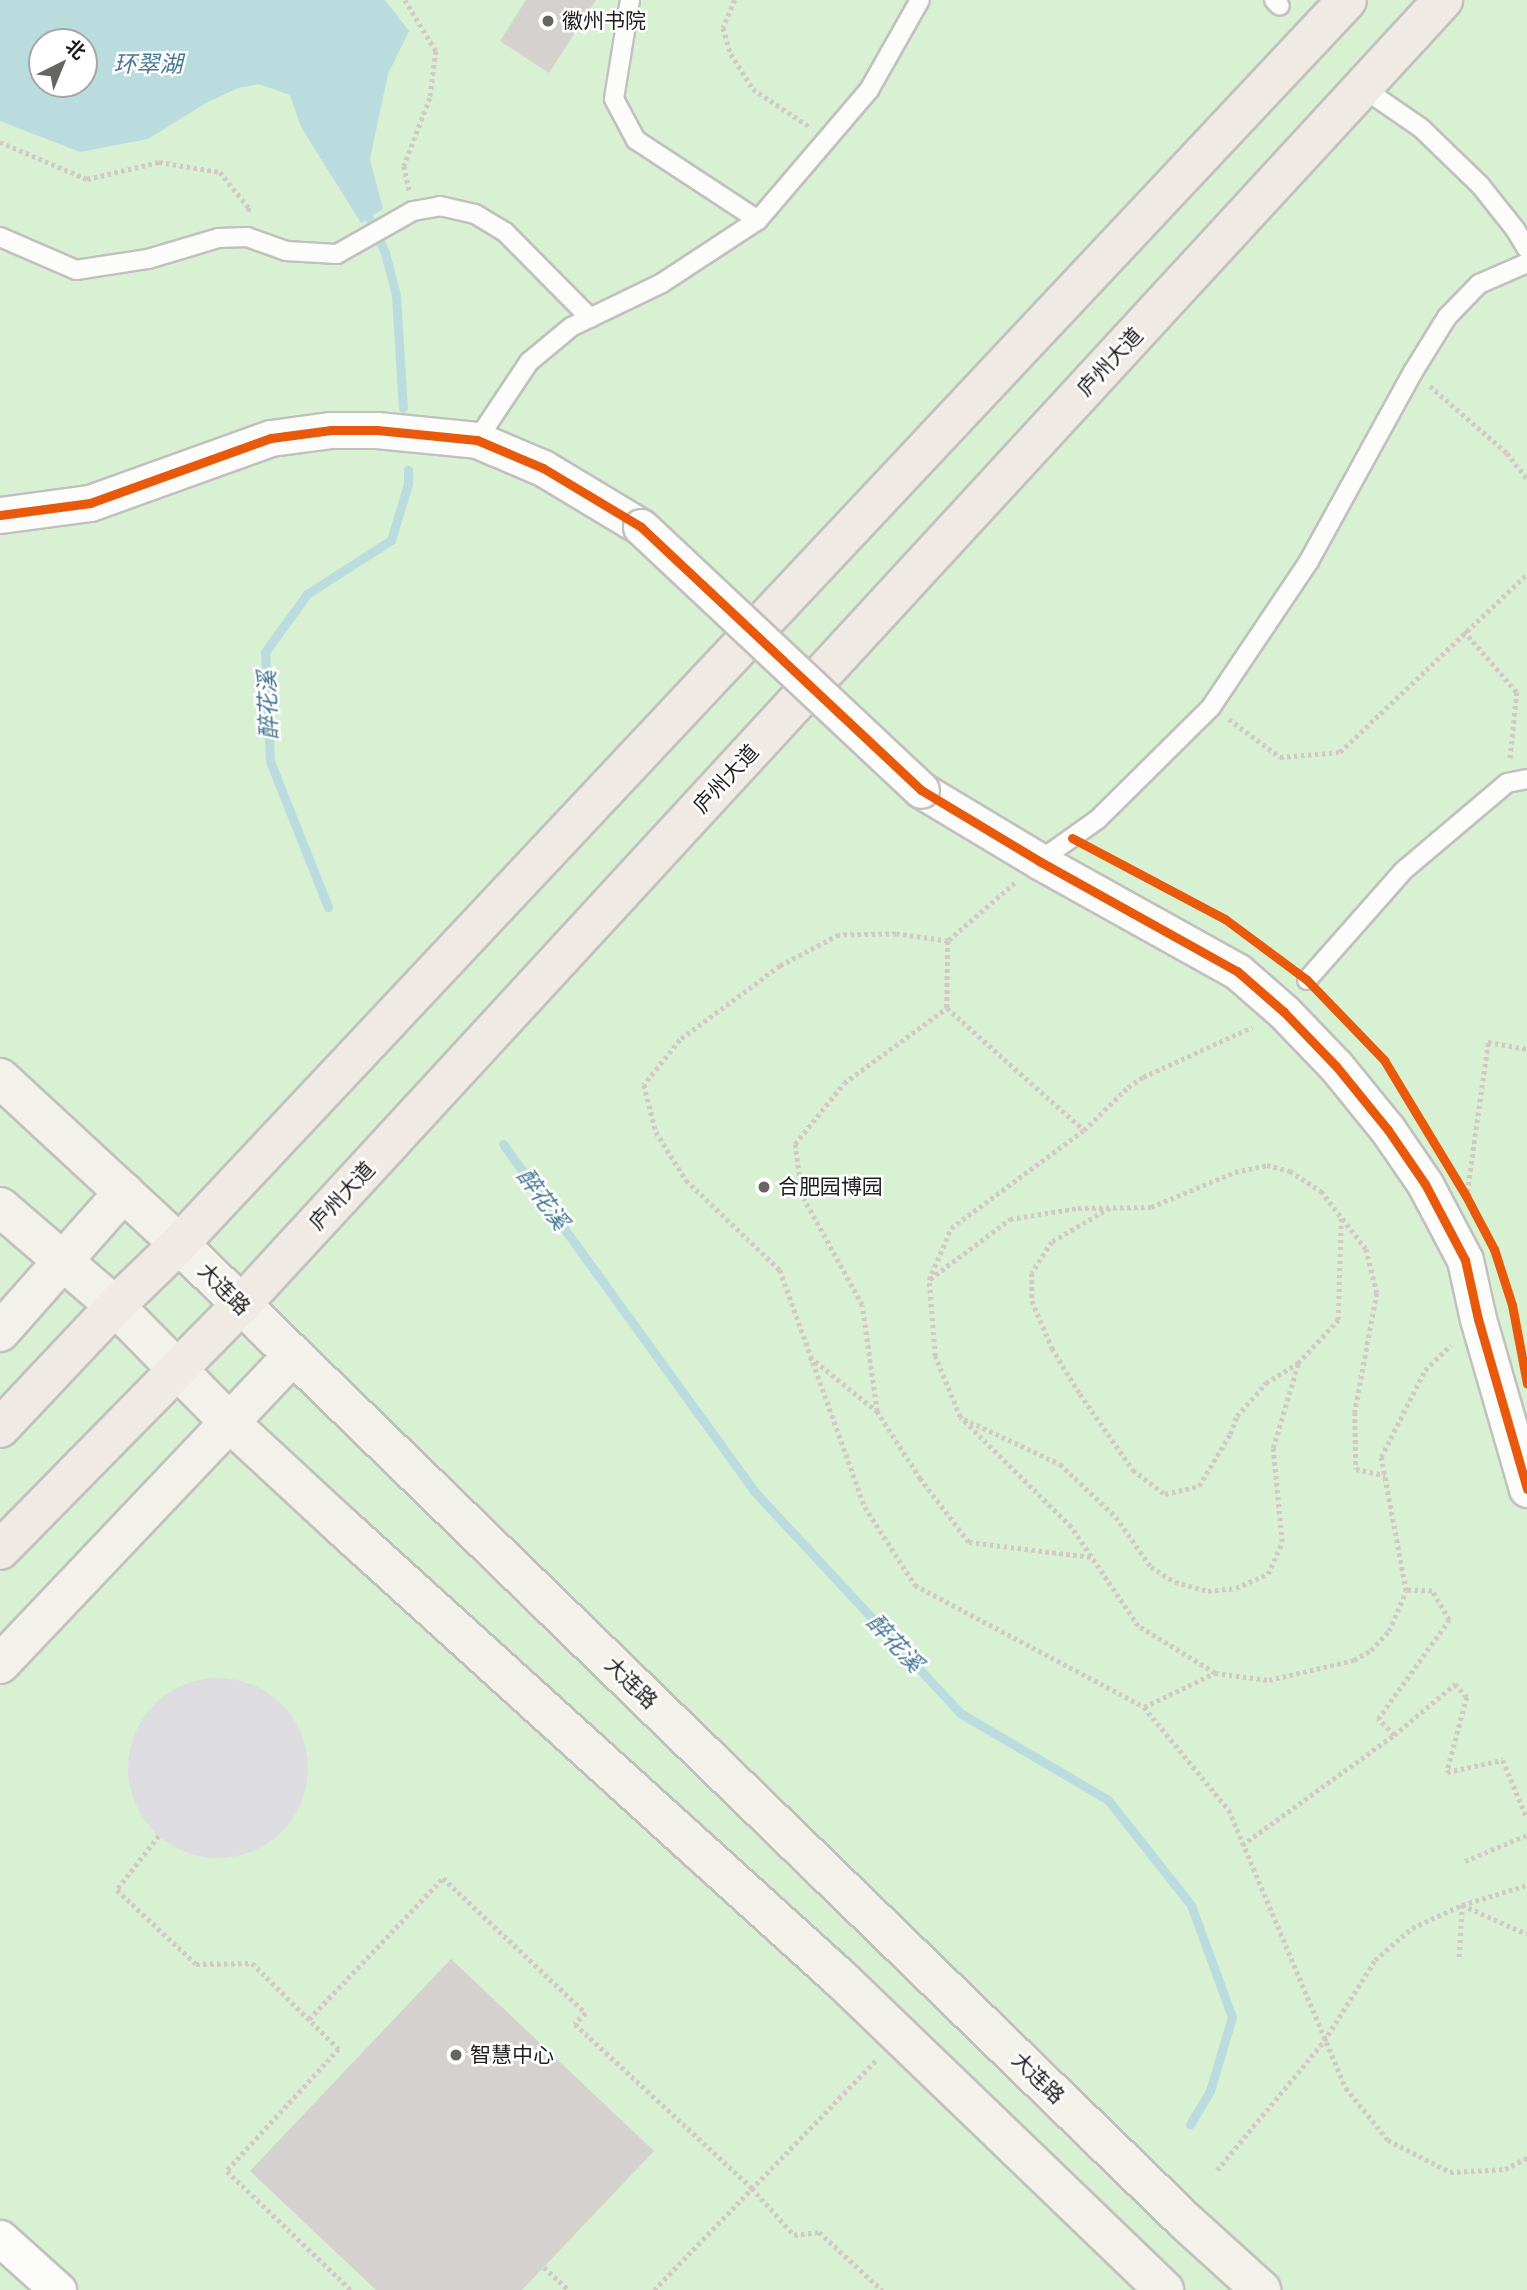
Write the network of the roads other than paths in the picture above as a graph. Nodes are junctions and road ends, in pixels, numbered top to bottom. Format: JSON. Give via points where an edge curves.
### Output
{"nodes":[{"id":1,"x":630,"y":0,"type":"edge"},
{"id":2,"x":920,"y":0,"type":"edge"},
{"id":3,"x":1347,"y":0,"type":"edge"},
{"id":4,"x":1443,"y":0,"type":"edge"},
{"id":5,"x":1363,"y":88,"type":"junction"},
{"id":6,"x":758,"y":220,"type":"junction"},
{"id":7,"x":0,"y":237,"type":"edge"},
{"id":8,"x":1527,"y":249,"type":"edge"},
{"id":9,"x":1527,"y":263,"type":"edge"},
{"id":10,"x":590,"y":318,"type":"junction"},
{"id":11,"x":477,"y":440,"type":"junction"},
{"id":12,"x":0,"y":515,"type":"edge"},
{"id":13,"x":1527,"y":779,"type":"edge"},
{"id":14,"x":1039,"y":861,"type":"junction"},
{"id":15,"x":1307,"y":980,"type":"dead end"},
{"id":16,"x":0,"y":1078,"type":"edge"},
{"id":17,"x":124,"y":1192,"type":"junction"},
{"id":18,"x":0,"y":1207,"type":"edge"},
{"id":19,"x":179,"y":1244,"type":"junction"},
{"id":20,"x":63,"y":1264,"type":"junction"},
{"id":21,"x":115,"y":1306,"type":"junction"},
{"id":22,"x":240,"y":1306,"type":"junction"},
{"id":23,"x":0,"y":1332,"type":"edge"},
{"id":24,"x":293,"y":1355,"type":"junction"},
{"id":25,"x":180,"y":1370,"type":"junction"},
{"id":26,"x":228,"y":1421,"type":"junction"},
{"id":27,"x":0,"y":1428,"type":"edge"},
{"id":28,"x":1527,"y":1489,"type":"edge"},
{"id":29,"x":0,"y":1549,"type":"edge"},
{"id":30,"x":0,"y":1664,"type":"edge"},
{"id":31,"x":0,"y":2238,"type":"edge"},
{"id":32,"x":58,"y":2290,"type":"edge"},
{"id":33,"x":1164,"y":2290,"type":"edge"},
{"id":34,"x":1261,"y":2290,"type":"edge"}],
"edges":[{"from":1,"to":6,"type":"lane","via":[[614,99],[636,140]]},
{"from":2,"to":6,"type":"lane","via":[[869,90]]},
{"from":3,"to":19,"type":"main road"},
{"from":4,"to":5,"type":"main road","name":"庐州大道"},
{"from":5,"to":8,"type":"lane","via":[[1421,128],[1480,186]]},
{"from":5,"to":22,"type":"main road","name":"庐州大道"},
{"from":6,"to":10,"type":"lane","via":[[662,283]]},
{"from":7,"to":10,"type":"lane","via":[[76,270],[148,259],[219,238],[247,237],[286,251],[337,254],[420,209],[440,206],[475,214],[505,232]]},
{"from":9,"to":14,"type":"lane","via":[[1479,284],[1447,317],[1309,561],[1211,706],[1097,819]]},
{"from":10,"to":11,"type":"lane","via":[[571,327],[529,362]]},
{"from":11,"to":12,"type":"street","via":[[377,430],[271,438],[90,503]]},
{"from":11,"to":14,"type":"street","bridge":true,"via":[[543,468],[640,527],[921,790]]},
{"from":13,"to":15,"type":"lane","via":[[1507,783],[1404,871]]},
{"from":14,"to":28,"type":"street","via":[[1237,971],[1336,1066],[1388,1130],[1465,1260]]},
{"from":16,"to":17,"type":"main road","name":"大连路"},
{"from":17,"to":19,"type":"main road","name":"大连路"},
{"from":17,"to":20,"type":"main road"},
{"from":18,"to":20,"type":"main road"},
{"from":19,"to":21,"type":"main road"},
{"from":19,"to":22,"type":"main road","name":"大连路"},
{"from":20,"to":21,"type":"main road"},
{"from":20,"to":23,"type":"main road"},
{"from":21,"to":25,"type":"main road"},
{"from":21,"to":27,"type":"main road"},
{"from":22,"to":24,"type":"main road","name":"大连路"},
{"from":22,"to":25,"type":"main road","name":"庐州大道"},
{"from":24,"to":26,"type":"main road"},
{"from":24,"to":34,"type":"main road","name":"大连路"},
{"from":25,"to":26,"type":"main road"},
{"from":25,"to":29,"type":"main road","name":"庐州大道"},
{"from":26,"to":30,"type":"main road"},
{"from":26,"to":33,"type":"main road","via":[[899,2035]]},
{"from":31,"to":32,"type":"street"}]}
